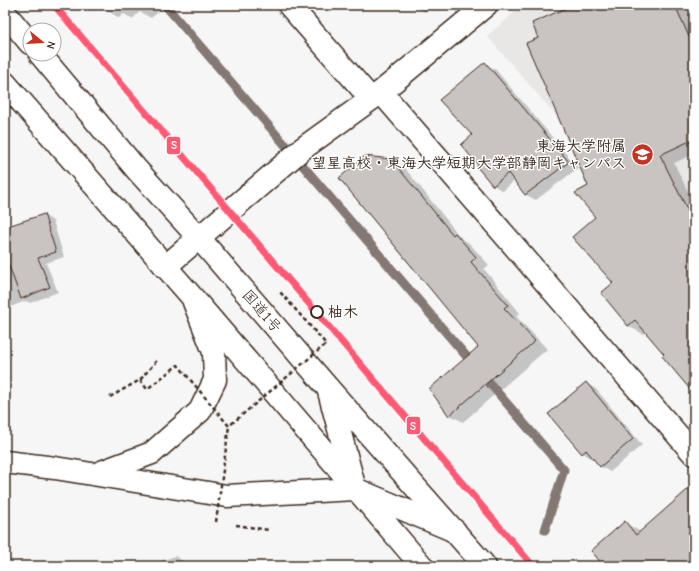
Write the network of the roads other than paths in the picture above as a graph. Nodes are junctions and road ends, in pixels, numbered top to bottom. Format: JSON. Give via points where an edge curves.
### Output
{"nodes":[{"id":1,"x":289,"y":5,"type":"edge"},
{"id":2,"x":486,"y":5,"type":"edge"},
{"id":3,"x":5,"y":13,"type":"edge"},
{"id":4,"x":22,"y":33,"type":"edge"},
{"id":5,"x":47,"y":62,"type":"edge"},
{"id":6,"x":5,"y":83,"type":"edge"},
{"id":7,"x":376,"y":96,"type":"junction"},
{"id":8,"x":199,"y":238,"type":"junction"},
{"id":9,"x":165,"y":267,"type":"junction"},
{"id":10,"x":193,"y":298,"type":"junction"},
{"id":11,"x":328,"y":388,"type":"junction"},
{"id":12,"x":694,"y":454,"type":"edge"},
{"id":13,"x":5,"y":462,"type":"edge"},
{"id":14,"x":95,"y":474,"type":"junction"},
{"id":15,"x":355,"y":489,"type":"junction"},
{"id":16,"x":455,"y":531,"type":"junction"},
{"id":17,"x":422,"y":566,"type":"edge"},
{"id":18,"x":486,"y":566,"type":"edge"}],
"edges":[{"from":1,"to":7,"type":"main road"},
{"from":2,"to":7,"type":"main road"},
{"from":3,"to":4,"type":"main road"},
{"from":5,"to":8,"type":"main road","name":"国道1号","via":[[137,170]]},
{"from":6,"to":9,"type":"main road"},
{"from":7,"to":8,"type":"main road","via":[[302,149]]},
{"from":7,"to":12,"type":"main road"},
{"from":8,"to":9,"type":"main road"},
{"from":8,"to":11,"type":"main road","name":"国道1号"},
{"from":9,"to":10,"type":"main road"},
{"from":10,"to":14,"type":"main road","via":[[214,352],[215,380],[200,411],[152,453]]},
{"from":10,"to":15,"type":"main road"},
{"from":11,"to":15,"type":"main road"},
{"from":11,"to":16,"type":"main road","name":"国道1号"},
{"from":13,"to":14,"type":"main road"},
{"from":14,"to":15,"type":"main road","via":[[227,496]]},
{"from":15,"to":16,"type":"main road"},
{"from":15,"to":17,"type":"main road"},
{"from":16,"to":18,"type":"main road","name":"国道1号"}]}
